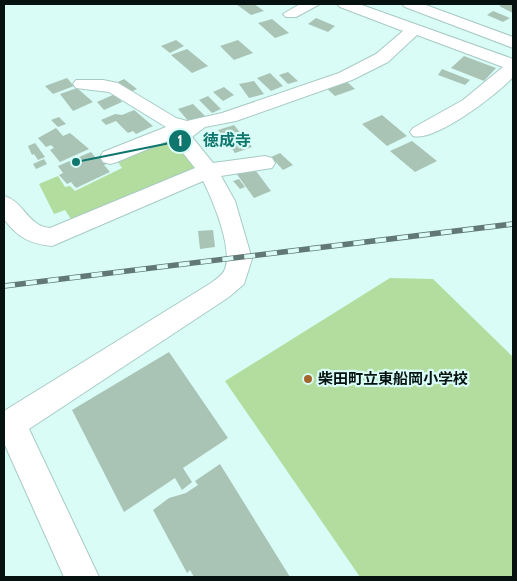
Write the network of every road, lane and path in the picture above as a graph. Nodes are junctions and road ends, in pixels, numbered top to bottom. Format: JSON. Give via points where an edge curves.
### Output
{"nodes":[{"id":1,"x":312,"y":4,"type":"edge"},
{"id":2,"x":345,"y":4,"type":"edge"},
{"id":3,"x":410,"y":4,"type":"edge"},
{"id":4,"x":291,"y":14,"type":"dead end"},
{"id":5,"x":413,"y":30,"type":"junction"},
{"id":6,"x":513,"y":43,"type":"edge"},
{"id":7,"x":513,"y":66,"type":"edge"},
{"id":8,"x":82,"y":84,"type":"dead end"},
{"id":9,"x":189,"y":128,"type":"junction"},
{"id":10,"x":420,"y":132,"type":"dead end"},
{"id":11,"x":110,"y":157,"type":"dead end"},
{"id":12,"x":264,"y":163,"type":"dead end"},
{"id":13,"x":208,"y":172,"type":"junction"},
{"id":14,"x":4,"y":204,"type":"edge"},
{"id":15,"x":8,"y":426,"type":"edge"},
{"id":16,"x":82,"y":577,"type":"edge"}],
"edges":[{"from":1,"to":4,"type":"street"},
{"from":2,"to":5,"type":"street"},
{"from":3,"to":6,"type":"street"},
{"from":5,"to":7,"type":"street"},
{"from":5,"to":9,"type":"street","via":[[383,58],[330,82],[225,119],[204,120]]},
{"from":7,"to":10,"type":"street","via":[[502,80],[471,105]]},
{"from":8,"to":9,"type":"street","via":[[108,85],[169,122]]},
{"from":9,"to":11,"type":"street"},
{"from":9,"to":13,"type":"street","via":[[182,137]]},
{"from":12,"to":13,"type":"street"},
{"from":13,"to":14,"type":"street","via":[[52,236],[28,233]]},
{"from":13,"to":15,"type":"street","via":[[224,201],[240,259],[235,277],[220,290]]},
{"from":15,"to":16,"type":"street"}]}
